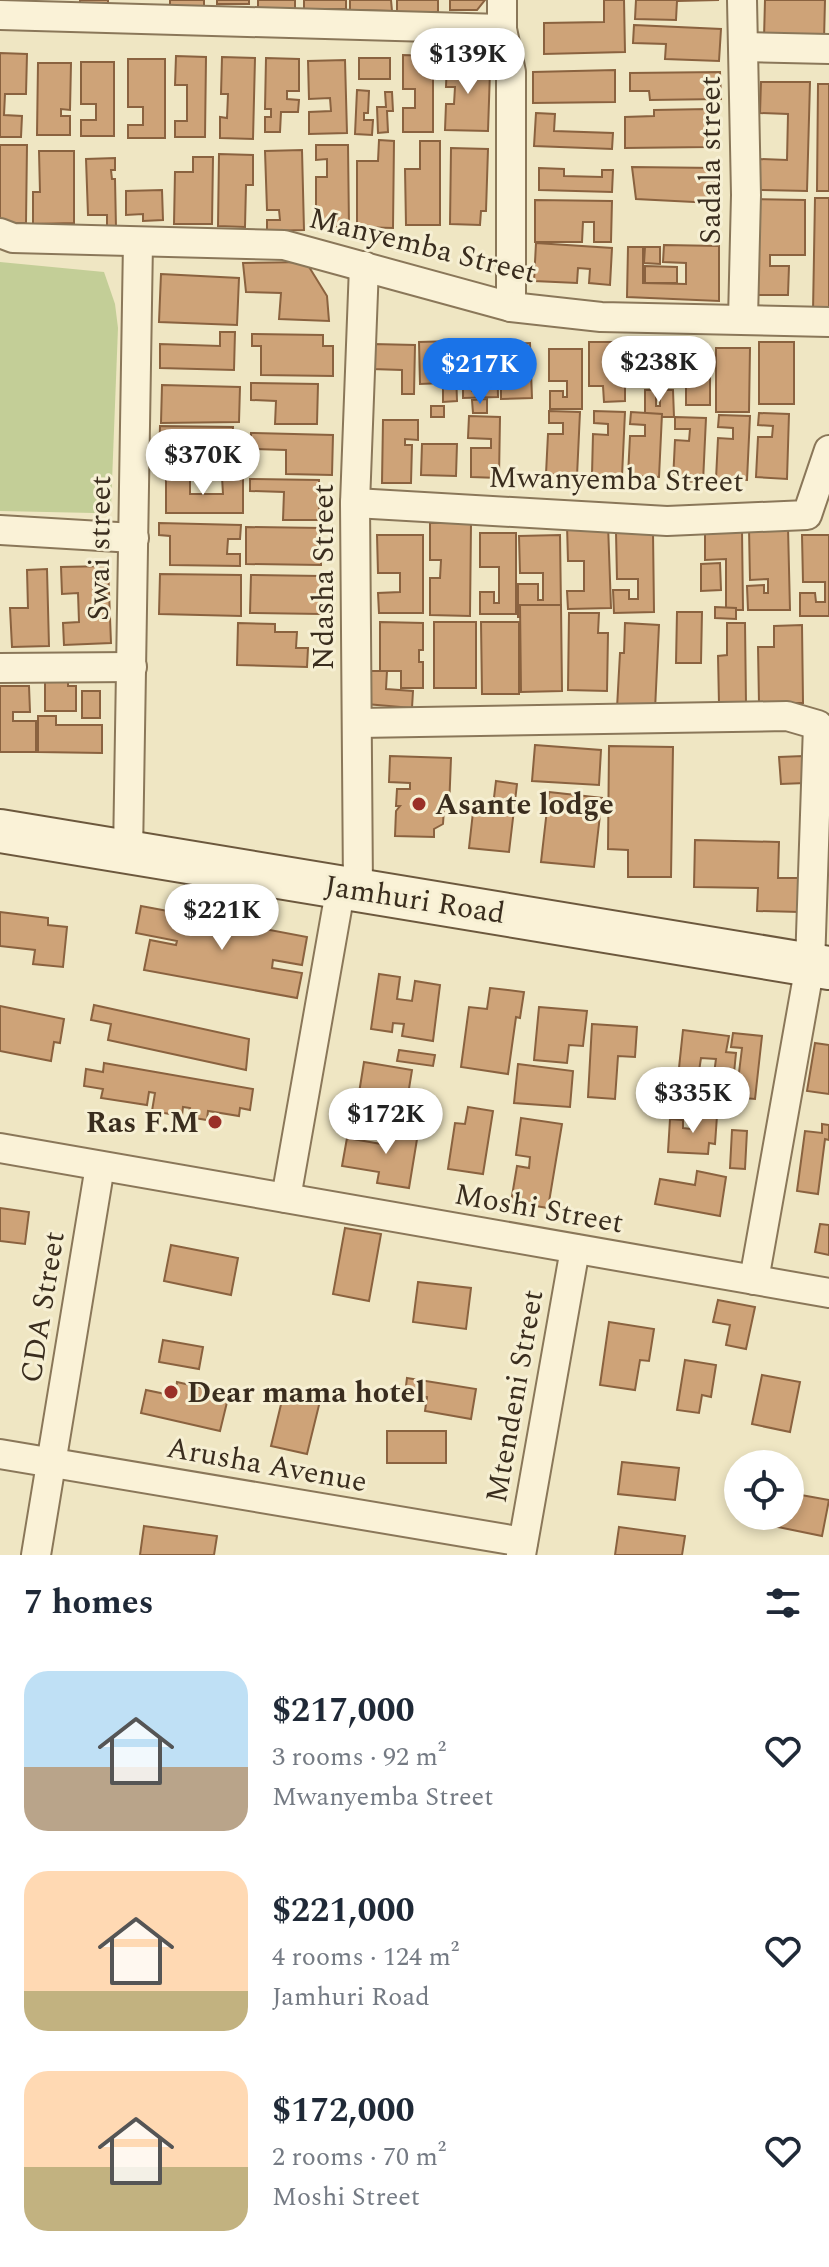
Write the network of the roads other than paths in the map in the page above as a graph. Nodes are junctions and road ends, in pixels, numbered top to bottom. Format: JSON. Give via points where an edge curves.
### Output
{"nodes":[{"id":1,"x":502,"y":0,"type":"edge"},
{"id":2,"x":742,"y":0,"type":"edge"},
{"id":3,"x":0,"y":15,"type":"edge"},
{"id":4,"x":502,"y":29,"type":"junction"},
{"id":5,"x":744,"y":47,"type":"junction"},
{"id":6,"x":829,"y":49,"type":"edge"},
{"id":7,"x":0,"y":233,"type":"edge"},
{"id":8,"x":138,"y":242,"type":"junction"},
{"id":9,"x":364,"y":266,"type":"junction"},
{"id":10,"x":511,"y":307,"type":"junction"},
{"id":11,"x":743,"y":319,"type":"junction"},
{"id":12,"x":829,"y":322,"type":"edge"},
{"id":13,"x":829,"y":450,"type":"edge"},
{"id":14,"x":355,"y":503,"type":"junction"},
{"id":15,"x":0,"y":530,"type":"edge"},
{"id":16,"x":134,"y":538,"type":"junction"},
{"id":17,"x":132,"y":667,"type":"junction"},
{"id":18,"x":0,"y":668,"type":"edge"},
{"id":19,"x":359,"y":723,"type":"junction"},
{"id":20,"x":0,"y":831,"type":"edge"},
{"id":21,"x":128,"y":854,"type":"junction"},
{"id":22,"x":349,"y":887,"type":"junction"},
{"id":23,"x":820,"y":914,"type":"edge"},
{"id":24,"x":820,"y":967,"type":"edge"},
{"id":25,"x":0,"y":1148,"type":"edge"},
{"id":26,"x":100,"y":1166,"type":"junction"},
{"id":27,"x":286,"y":1198,"type":"junction"},
{"id":28,"x":575,"y":1249,"type":"junction"},
{"id":29,"x":754,"y":1280,"type":"junction"},
{"id":30,"x":829,"y":1293,"type":"edge"},
{"id":31,"x":0,"y":1454,"type":"edge"},
{"id":32,"x":51,"y":1463,"type":"junction"},
{"id":33,"x":522,"y":1548,"type":"edge"},
{"id":34,"x":36,"y":1555,"type":"edge"}],
"edges":[{"from":1,"to":4,"type":"street"},
{"from":2,"to":5,"type":"street","name":"Sadala street"},
{"from":3,"to":4,"type":"street"},
{"from":4,"to":10,"type":"street","via":[[511,72]]},
{"from":5,"to":6,"type":"street"},
{"from":5,"to":11,"type":"street","name":"Sadala street"},
{"from":7,"to":8,"type":"street","name":"Manyemba Street","via":[[13,238]]},
{"from":8,"to":9,"type":"street","name":"Manyemba Street","via":[[284,245]]},
{"from":8,"to":16,"type":"street","name":"Swai street"},
{"from":9,"to":10,"type":"street","name":"Manyemba Street"},
{"from":9,"to":14,"type":"street","name":"Ndasha Street"},
{"from":10,"to":11,"type":"street","name":"Manyemba Street","via":[[601,317]]},
{"from":11,"to":12,"type":"street","name":"Manyemba Street"},
{"from":13,"to":14,"type":"street","name":"Mwanyemba Street","via":[[807,515],[667,521]]},
{"from":14,"to":19,"type":"street","name":"Ndasha Street"},
{"from":15,"to":16,"type":"street"},
{"from":16,"to":17,"type":"street","name":"Swai street"},
{"from":17,"to":18,"type":"street"},
{"from":17,"to":21,"type":"street","name":"Swai street"},
{"from":19,"to":22,"type":"street","name":"Ndasha Street"},
{"from":19,"to":23,"type":"street","via":[[787,716],[818,725]]},
{"from":20,"to":21,"type":"main road","name":"Jamhuri Road"},
{"from":21,"to":22,"type":"main road","name":"Jamhuri Road"},
{"from":22,"to":24,"type":"main road","name":"Jamhuri Road"},
{"from":22,"to":27,"type":"street","name":"Ndasha Street"},
{"from":23,"to":24,"type":"street"},
{"from":24,"to":29,"type":"street"},
{"from":25,"to":26,"type":"street","name":"Moshi Street"},
{"from":26,"to":27,"type":"street","name":"Moshi Street"},
{"from":26,"to":32,"type":"street","name":"CDA Street"},
{"from":27,"to":28,"type":"street","name":"Moshi Street"},
{"from":28,"to":29,"type":"street","name":"Moshi Street"},
{"from":28,"to":33,"type":"street","name":"Mtendeni Street"},
{"from":29,"to":30,"type":"street","name":"Moshi Street"},
{"from":31,"to":32,"type":"street","name":"Arusha Avenue"},
{"from":32,"to":33,"type":"street","name":"Arusha Avenue"},
{"from":32,"to":34,"type":"street","name":"CDA Street"}]}
